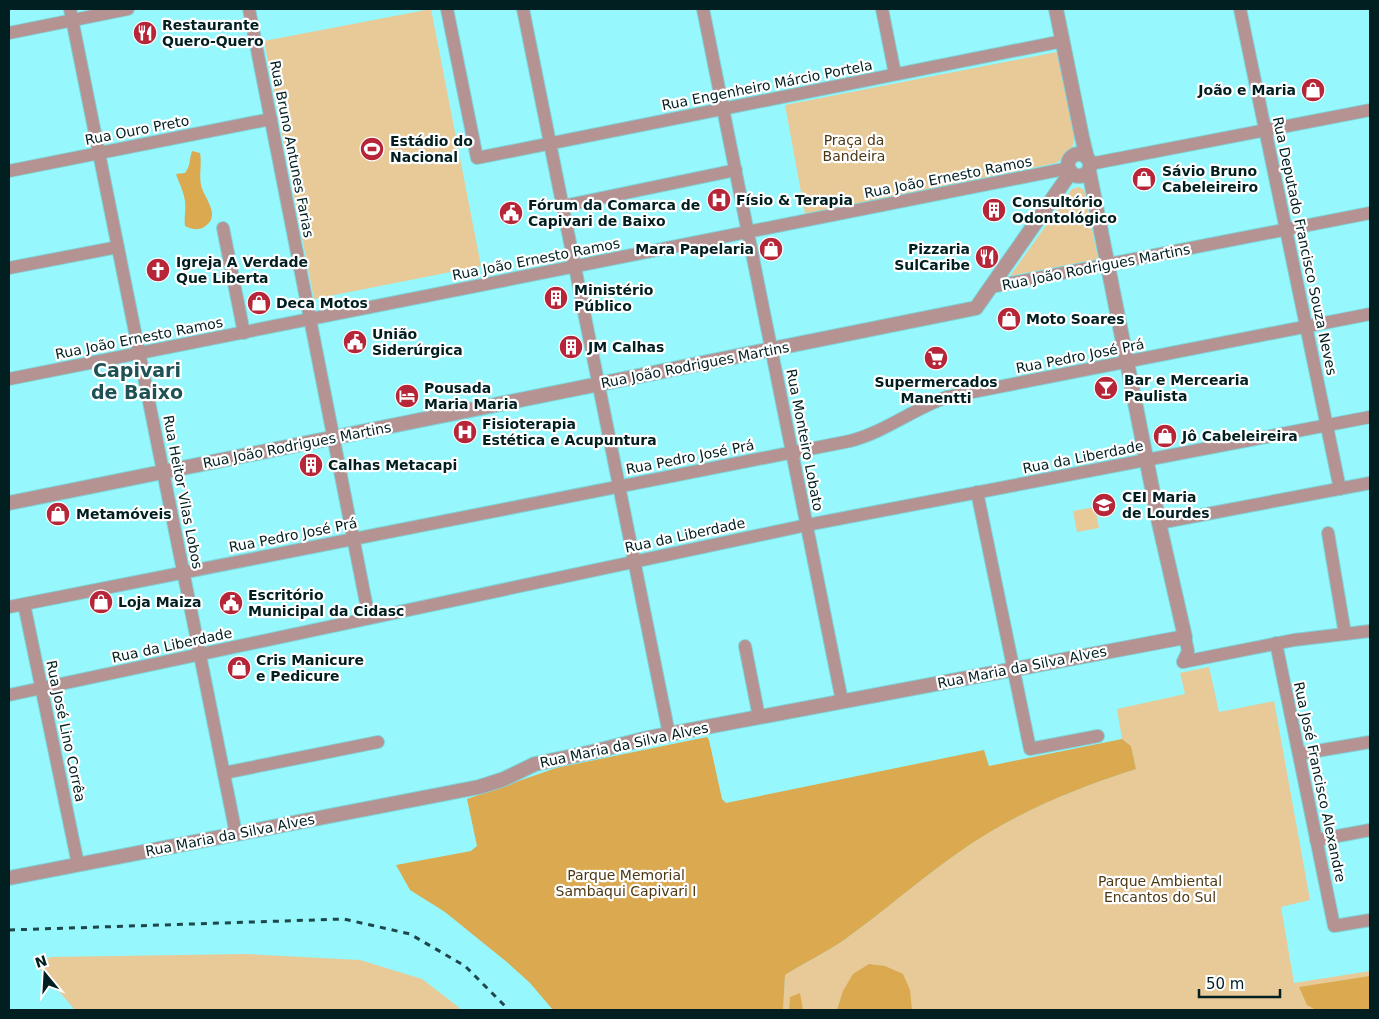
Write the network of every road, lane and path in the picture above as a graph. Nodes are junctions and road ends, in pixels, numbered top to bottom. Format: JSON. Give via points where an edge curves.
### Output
{"nodes":[{"id":1,"x":128,"y":9,"type":"edge"},
{"id":2,"x":249,"y":9,"type":"edge"},
{"id":3,"x":447,"y":9,"type":"edge"},
{"id":4,"x":523,"y":9,"type":"edge"},
{"id":5,"x":703,"y":9,"type":"edge"},
{"id":6,"x":882,"y":9,"type":"edge"},
{"id":7,"x":1056,"y":9,"type":"edge"},
{"id":8,"x":1240,"y":9,"type":"edge"},
{"id":9,"x":71,"y":14,"type":"edge"},
{"id":10,"x":9,"y":33,"type":"edge"},
{"id":11,"x":1062,"y":41,"type":"junction"},
{"id":12,"x":895,"y":74,"type":"junction"},
{"id":13,"x":723,"y":109,"type":"junction"},
{"id":14,"x":1370,"y":110,"type":"edge"},
{"id":15,"x":271,"y":118,"type":"junction"},
{"id":16,"x":1266,"y":130,"type":"junction"},
{"id":17,"x":1082,"y":137,"type":"junction"},
{"id":18,"x":550,"y":143,"type":"junction"},
{"id":19,"x":99,"y":153,"type":"junction"},
{"id":20,"x":1089,"y":164,"type":"junction"},
{"id":21,"x":1071,"y":165,"type":"junction"},
{"id":22,"x":736,"y":170,"type":"junction"},
{"id":23,"x":9,"y":171,"type":"edge"},
{"id":24,"x":563,"y":206,"type":"junction"},
{"id":25,"x":1370,"y":213,"type":"edge"},
{"id":26,"x":223,"y":228,"type":"dead end"},
{"id":27,"x":1286,"y":230,"type":"junction"},
{"id":28,"x":748,"y":232,"type":"junction"},
{"id":29,"x":118,"y":247,"type":"junction"},
{"id":30,"x":1107,"y":264,"type":"junction"},
{"id":31,"x":575,"y":267,"type":"junction"},
{"id":32,"x":9,"y":268,"type":"edge"},
{"id":33,"x":991,"y":287,"type":"junction"},
{"id":34,"x":1370,"y":314,"type":"edge"},
{"id":35,"x":310,"y":320,"type":"junction"},
{"id":36,"x":1306,"y":327,"type":"junction"},
{"id":37,"x":244,"y":333,"type":"junction"},
{"id":38,"x":772,"y":349,"type":"junction"},
{"id":39,"x":140,"y":353,"type":"junction"},
{"id":40,"x":1127,"y":362,"type":"junction"},
{"id":41,"x":9,"y":380,"type":"edge"},
{"id":42,"x":599,"y":384,"type":"junction"},
{"id":43,"x":1370,"y":417,"type":"edge"},
{"id":44,"x":1326,"y":426,"type":"junction"},
{"id":45,"x":333,"y":438,"type":"junction"},
{"id":46,"x":792,"y":452,"type":"junction"},
{"id":47,"x":1147,"y":460,"type":"junction"},
{"id":48,"x":163,"y":472,"type":"junction"},
{"id":49,"x":1370,"y":484,"type":"edge"},
{"id":50,"x":619,"y":487,"type":"junction"},
{"id":51,"x":1340,"y":489,"type":"junction"},
{"id":52,"x":977,"y":492,"type":"junction"},
{"id":53,"x":9,"y":503,"type":"edge"},
{"id":54,"x":1159,"y":523,"type":"junction"},
{"id":55,"x":807,"y":525,"type":"junction"},
{"id":56,"x":1328,"y":533,"type":"dead end"},
{"id":57,"x":353,"y":539,"type":"junction"},
{"id":58,"x":634,"y":562,"type":"junction"},
{"id":59,"x":184,"y":572,"type":"junction"},
{"id":60,"x":24,"y":604,"type":"junction"},
{"id":61,"x":9,"y":607,"type":"edge"},
{"id":62,"x":369,"y":618,"type":"junction"},
{"id":63,"x":1370,"y":631,"type":"edge"},
{"id":64,"x":1346,"y":634,"type":"junction"},
{"id":65,"x":1276,"y":643,"type":"junction"},
{"id":66,"x":745,"y":646,"type":"dead end"},
{"id":67,"x":1188,"y":652,"type":"junction"},
{"id":68,"x":200,"y":654,"type":"junction"},
{"id":69,"x":1014,"y":669,"type":"junction"},
{"id":70,"x":42,"y":688,"type":"junction"},
{"id":71,"x":9,"y":695,"type":"edge"},
{"id":72,"x":842,"y":702,"type":"junction"},
{"id":73,"x":759,"y":717,"type":"junction"},
{"id":74,"x":669,"y":734,"type":"junction"},
{"id":75,"x":1098,"y":736,"type":"dead end"},
{"id":76,"x":378,"y":742,"type":"dead end"},
{"id":77,"x":1370,"y":742,"type":"edge"},
{"id":78,"x":1299,"y":754,"type":"junction"},
{"id":79,"x":224,"y":773,"type":"junction"},
{"id":80,"x":1370,"y":830,"type":"edge"},
{"id":81,"x":236,"y":834,"type":"junction"},
{"id":82,"x":1316,"y":840,"type":"junction"},
{"id":83,"x":78,"y":864,"type":"junction"},
{"id":84,"x":9,"y":878,"type":"edge"},
{"id":85,"x":1370,"y":920,"type":"edge"}],
"edges":[{"from":1,"to":9,"type":"street"},
{"from":2,"to":15,"type":"street","name":"Rua Bruno Antunes Farias"},
{"from":3,"to":18,"type":"street","name":"Rua Engenheiro Márcio Portela","via":[[477,158]]},
{"from":4,"to":18,"type":"street"},
{"from":5,"to":13,"type":"street","name":"Rua Monteiro Lobato"},
{"from":6,"to":12,"type":"street"},
{"from":7,"to":11,"type":"street"},
{"from":8,"to":16,"type":"street","name":"Rua Deputado Francisco Souza Neves"},
{"from":9,"to":10,"type":"street"},
{"from":9,"to":19,"type":"street","name":"Rua Heitor Vilas Lobos"},
{"from":11,"to":12,"type":"street","name":"Rua Engenheiro Márcio Portela"},
{"from":11,"to":17,"type":"street"},
{"from":12,"to":13,"type":"street","name":"Rua Engenheiro Márcio Portela"},
{"from":13,"to":18,"type":"street","name":"Rua Engenheiro Márcio Portela"},
{"from":13,"to":22,"type":"street","name":"Rua Monteiro Lobato"},
{"from":14,"to":16,"type":"street"},
{"from":15,"to":19,"type":"street","name":"Rua Ouro Preto"},
{"from":15,"to":35,"type":"street","name":"Rua Bruno Antunes Farias"},
{"from":16,"to":20,"type":"street"},
{"from":16,"to":27,"type":"street","name":"Rua Deputado Francisco Souza Neves"},
{"from":17,"to":20,"type":"street"},
{"from":17,"to":21,"type":"street"},
{"from":18,"to":24,"type":"street"},
{"from":19,"to":23,"type":"street","name":"Rua Ouro Preto"},
{"from":19,"to":29,"type":"street","name":"Rua Heitor Vilas Lobos"},
{"from":20,"to":21,"type":"street","via":[[1081,176],[1075,175]]},
{"from":20,"to":30,"type":"street"},
{"from":21,"to":28,"type":"street","name":"Rua João Ernesto Ramos"},
{"from":21,"to":33,"type":"street"},
{"from":22,"to":24,"type":"street"},
{"from":22,"to":28,"type":"street","name":"Rua Monteiro Lobato"},
{"from":24,"to":31,"type":"street"},
{"from":25,"to":27,"type":"street","name":"Rua João Rodrigues Martins"},
{"from":26,"to":37,"type":"street"},
{"from":27,"to":30,"type":"street","name":"Rua João Rodrigues Martins"},
{"from":27,"to":36,"type":"street","name":"Rua Deputado Francisco Souza Neves"},
{"from":28,"to":31,"type":"street","name":"Rua João Ernesto Ramos"},
{"from":28,"to":38,"type":"street","name":"Rua Monteiro Lobato"},
{"from":29,"to":32,"type":"street"},
{"from":29,"to":39,"type":"street","name":"Rua Heitor Vilas Lobos"},
{"from":30,"to":33,"type":"street","name":"Rua João Rodrigues Martins"},
{"from":30,"to":40,"type":"street"},
{"from":31,"to":35,"type":"street","name":"Rua João Ernesto Ramos"},
{"from":31,"to":42,"type":"street"},
{"from":33,"to":38,"type":"street","name":"Rua João Rodrigues Martins","via":[[976,308]]},
{"from":34,"to":36,"type":"street","name":"Rua Pedro José Prá"},
{"from":35,"to":37,"type":"street","name":"Rua João Ernesto Ramos"},
{"from":35,"to":45,"type":"street","name":"Rua Bruno Antunes Farias"},
{"from":36,"to":40,"type":"street","name":"Rua Pedro José Prá"},
{"from":36,"to":44,"type":"street","name":"Rua Deputado Francisco Souza Neves"},
{"from":37,"to":39,"type":"street","name":"Rua João Ernesto Ramos"},
{"from":38,"to":42,"type":"street","name":"Rua João Rodrigues Martins"},
{"from":38,"to":46,"type":"street","name":"Rua Monteiro Lobato"},
{"from":39,"to":41,"type":"street","name":"Rua João Ernesto Ramos"},
{"from":39,"to":48,"type":"street","name":"Rua Heitor Vilas Lobos"},
{"from":40,"to":46,"type":"street","name":"Rua Pedro José Prá","via":[[947,397],[862,438]]},
{"from":40,"to":47,"type":"street"},
{"from":42,"to":45,"type":"street","name":"Rua João Rodrigues Martins"},
{"from":42,"to":50,"type":"street"},
{"from":43,"to":44,"type":"street","name":"Rua da Liberdade"},
{"from":44,"to":47,"type":"street","name":"Rua da Liberdade"},
{"from":44,"to":51,"type":"street","name":"Rua Deputado Francisco Souza Neves"},
{"from":45,"to":48,"type":"street","name":"Rua João Rodrigues Martins"},
{"from":45,"to":57,"type":"street","name":"Rua Bruno Antunes Farias"},
{"from":46,"to":50,"type":"street","name":"Rua Pedro José Prá"},
{"from":46,"to":55,"type":"street","name":"Rua Monteiro Lobato"},
{"from":47,"to":52,"type":"street","name":"Rua da Liberdade"},
{"from":47,"to":54,"type":"street"},
{"from":48,"to":53,"type":"street","name":"Rua João Rodrigues Martins"},
{"from":48,"to":59,"type":"street","name":"Rua Heitor Vilas Lobos"},
{"from":49,"to":51,"type":"street"},
{"from":50,"to":57,"type":"street","name":"Rua Pedro José Prá"},
{"from":50,"to":58,"type":"street"},
{"from":51,"to":54,"type":"street"},
{"from":52,"to":55,"type":"street","name":"Rua da Liberdade"},
{"from":52,"to":69,"type":"street"},
{"from":54,"to":67,"type":"street"},
{"from":55,"to":58,"type":"street","name":"Rua da Liberdade"},
{"from":55,"to":72,"type":"street","name":"Rua Monteiro Lobato"},
{"from":56,"to":64,"type":"street"},
{"from":57,"to":59,"type":"street","name":"Rua Pedro José Prá"},
{"from":57,"to":62,"type":"street","name":"Rua Bruno Antunes Farias"},
{"from":58,"to":62,"type":"street","name":"Rua da Liberdade"},
{"from":58,"to":74,"type":"street"},
{"from":59,"to":60,"type":"street","name":"Rua Pedro José Prá"},
{"from":59,"to":68,"type":"street","name":"Rua Heitor Vilas Lobos"},
{"from":60,"to":61,"type":"street","name":"Rua Pedro José Prá"},
{"from":60,"to":70,"type":"street","name":"Rua José Lino Corrêa"},
{"from":62,"to":68,"type":"street","name":"Rua da Liberdade"},
{"from":63,"to":64,"type":"street"},
{"from":64,"to":65,"type":"street"},
{"from":65,"to":67,"type":"street"},
{"from":65,"to":78,"type":"street","name":"Rua José Francisco Alexandre"},
{"from":66,"to":73,"type":"street"},
{"from":67,"to":69,"type":"street","name":"Rua Maria da Silva Alves"},
{"from":68,"to":70,"type":"street","name":"Rua da Liberdade"},
{"from":68,"to":79,"type":"street","name":"Rua Heitor Vilas Lobos"},
{"from":69,"to":72,"type":"street","name":"Rua Maria da Silva Alves"},
{"from":69,"to":75,"type":"street","via":[[1030,749]]},
{"from":70,"to":71,"type":"street","name":"Rua da Liberdade"},
{"from":70,"to":83,"type":"street","name":"Rua José Lino Corrêa"},
{"from":72,"to":73,"type":"street","name":"Rua Maria da Silva Alves"},
{"from":73,"to":74,"type":"street","name":"Rua Maria da Silva Alves"},
{"from":74,"to":81,"type":"street","name":"Rua Maria da Silva Alves","via":[[535,764],[478,787]]},
{"from":76,"to":79,"type":"street"},
{"from":77,"to":78,"type":"street"},
{"from":78,"to":82,"type":"street","name":"Rua José Francisco Alexandre"},
{"from":79,"to":81,"type":"street","name":"Rua Heitor Vilas Lobos"},
{"from":80,"to":82,"type":"street"},
{"from":81,"to":83,"type":"street","name":"Rua Maria da Silva Alves"},
{"from":82,"to":85,"type":"street","name":"Rua José Francisco Alexandre","via":[[1334,926]]},
{"from":83,"to":84,"type":"street","name":"Rua Maria da Silva Alves"}]}
